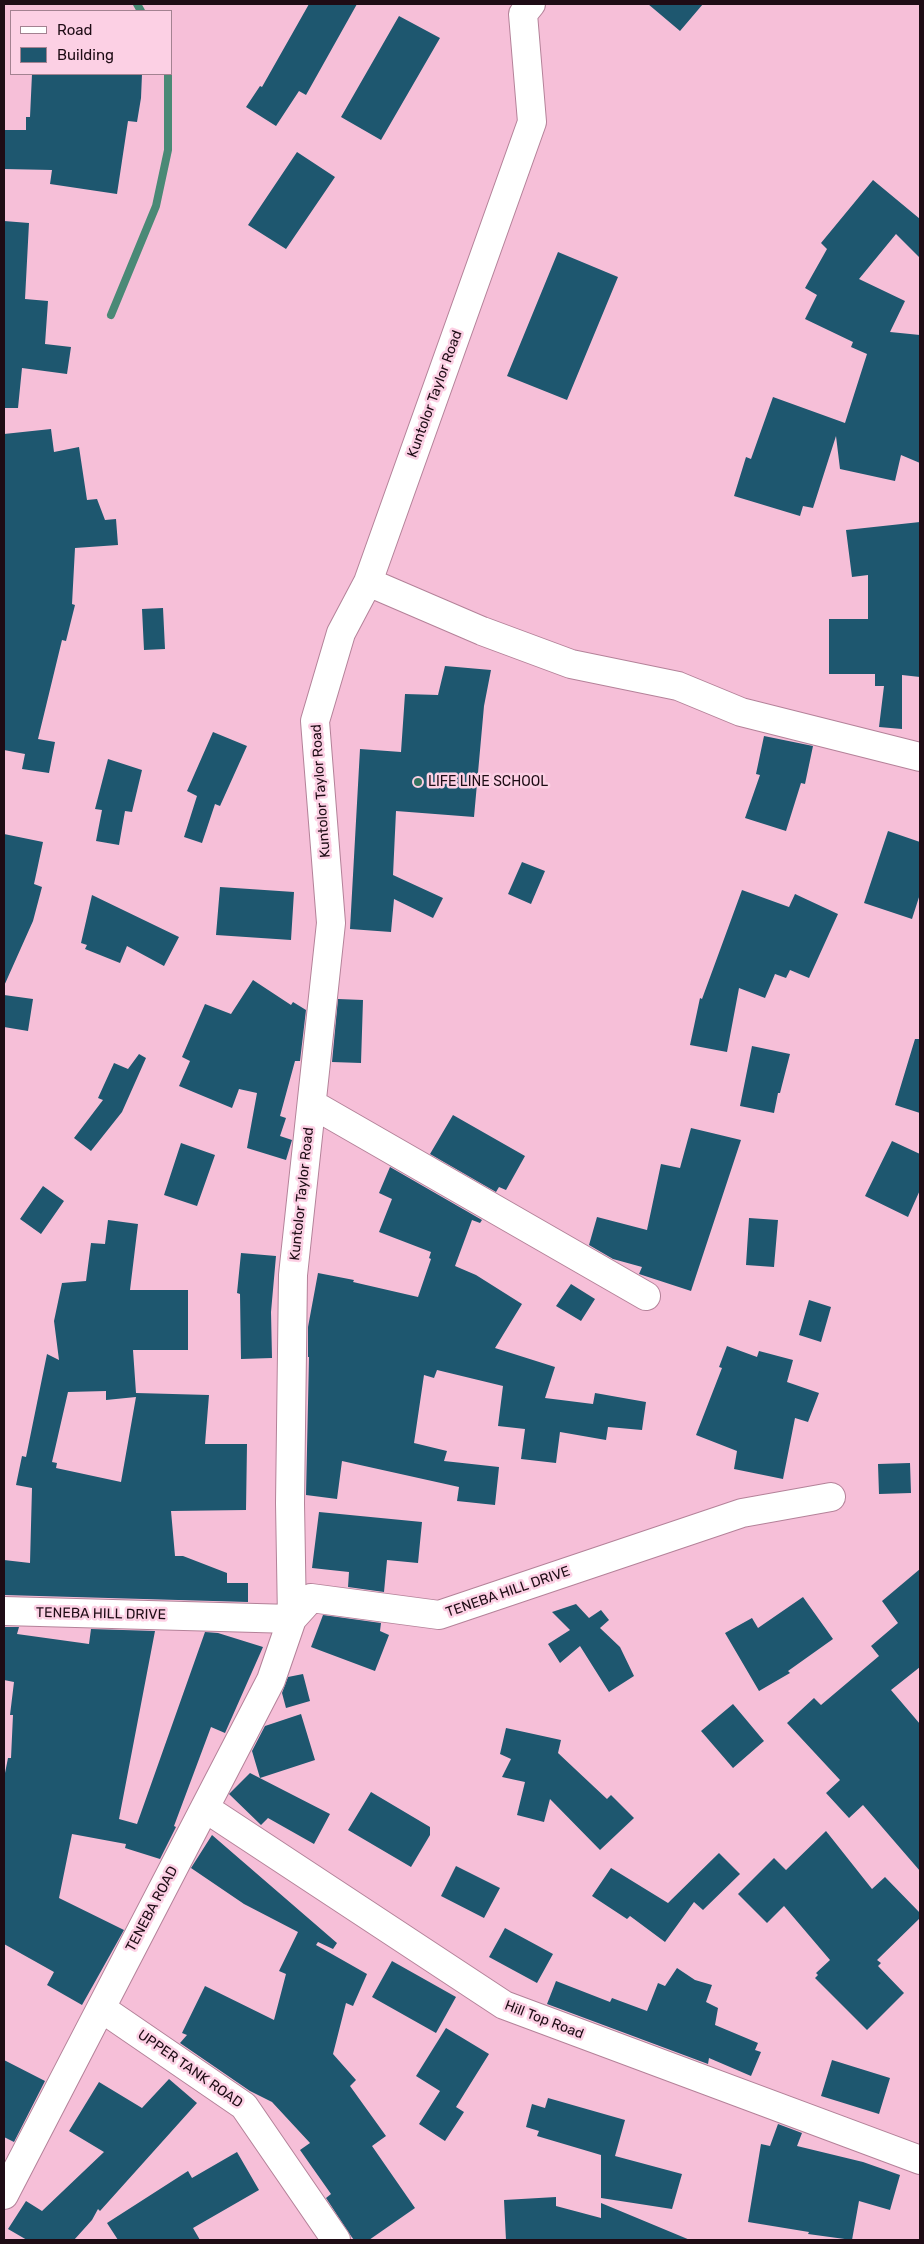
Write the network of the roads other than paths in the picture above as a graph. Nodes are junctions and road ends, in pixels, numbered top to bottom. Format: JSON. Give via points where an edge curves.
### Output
{"nodes":[{"id":1,"x":531,"y":4,"type":"edge"},
{"id":2,"x":368,"y":582,"type":"junction"},
{"id":3,"x":920,"y":758,"type":"edge"},
{"id":4,"x":312,"y":1104,"type":"junction"},
{"id":5,"x":646,"y":1296,"type":"dead end"},
{"id":6,"x":831,"y":1497,"type":"dead end"},
{"id":7,"x":4,"y":1612,"type":"edge"},
{"id":8,"x":292,"y":1618,"type":"junction"},
{"id":9,"x":205,"y":1808,"type":"junction"},
{"id":10,"x":101,"y":2008,"type":"junction"},
{"id":11,"x":920,"y":2160,"type":"edge"},
{"id":12,"x":4,"y":2195,"type":"edge"},
{"id":13,"x":336,"y":2240,"type":"edge"}],
"edges":[{"from":1,"to":2,"type":"street","name":"Kuntolor Taylor Road","via":[[523,14],[532,122]]},
{"from":2,"to":3,"type":"street","via":[[482,631],[570,664],[678,686],[741,712]]},
{"from":2,"to":4,"type":"street","name":"Kuntolor Taylor Road","via":[[341,634],[315,721],[331,923]]},
{"from":4,"to":5,"type":"street"},
{"from":4,"to":8,"type":"street","name":"Kuntolor Taylor Road","via":[[294,1274],[290,1503]]},
{"from":6,"to":8,"type":"street","name":"TENEBA HILL DRIVE","via":[[742,1513],[439,1615],[311,1598]]},
{"from":7,"to":8,"type":"street","name":"TENEBA HILL DRIVE"},
{"from":8,"to":9,"type":"street","name":"TENEBA ROAD","via":[[271,1680]]},
{"from":9,"to":10,"type":"street","name":"TENEBA ROAD"},
{"from":9,"to":11,"type":"street","name":"Hill Top Road","via":[[504,2006]]},
{"from":10,"to":12,"type":"street","name":"TENEBA ROAD"},
{"from":10,"to":13,"type":"street","name":"UPPER TANK ROAD","via":[[244,2106]]}]}
